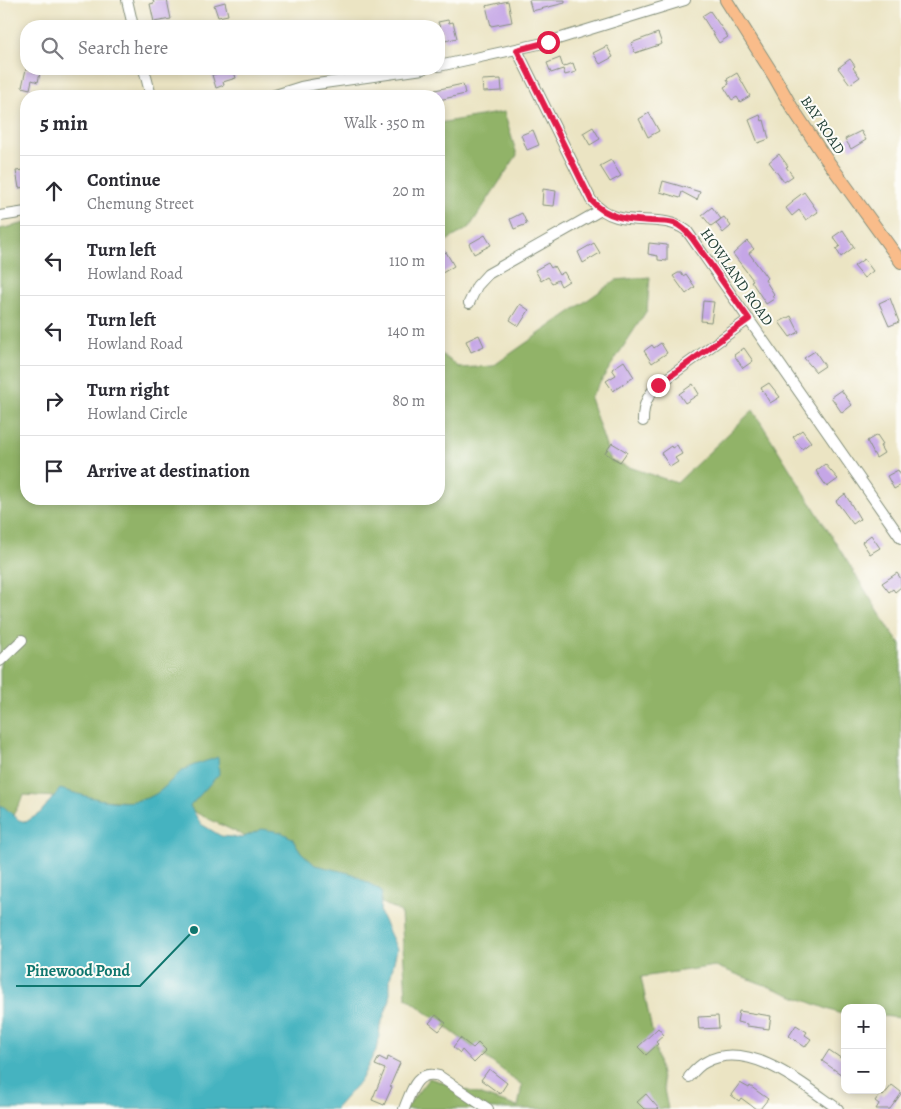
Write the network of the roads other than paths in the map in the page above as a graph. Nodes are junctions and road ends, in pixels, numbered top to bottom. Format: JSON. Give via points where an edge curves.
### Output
{"nodes":[{"id":1,"x":127,"y":0,"type":"edge"},
{"id":2,"x":685,"y":0,"type":"edge"},
{"id":3,"x":726,"y":0,"type":"edge"},
{"id":4,"x":132,"y":20,"type":"edge"},
{"id":5,"x":517,"y":50,"type":"junction"},
{"id":6,"x":445,"y":65,"type":"edge"},
{"id":7,"x":146,"y":75,"type":"edge"},
{"id":8,"x":380,"y":75,"type":"edge"},
{"id":9,"x":149,"y":90,"type":"edge"},
{"id":10,"x":290,"y":90,"type":"edge"},
{"id":11,"x":602,"y":210,"type":"junction"},
{"id":12,"x":20,"y":213,"type":"edge"},
{"id":13,"x":0,"y":216,"type":"edge"},
{"id":14,"x":901,"y":262,"type":"edge"},
{"id":15,"x":469,"y":303,"type":"dead end"},
{"id":16,"x":749,"y":319,"type":"junction"},
{"id":17,"x":643,"y":421,"type":"dead end"},
{"id":18,"x":901,"y":538,"type":"edge"},
{"id":19,"x":22,"y":640,"type":"dead end"},
{"id":20,"x":0,"y":661,"type":"edge"},
{"id":21,"x":689,"y":1077,"type":"dead end"},
{"id":22,"x":404,"y":1109,"type":"edge"},
{"id":23,"x":488,"y":1109,"type":"edge"},
{"id":24,"x":838,"y":1109,"type":"edge"}],
"edges":[{"from":1,"to":4,"type":"street"},
{"from":2,"to":5,"type":"street"},
{"from":3,"to":14,"type":"main road","name":"BAY ROAD","via":[[822,153]]},
{"from":5,"to":6,"type":"street"},
{"from":5,"to":11,"type":"street","name":"HOWLAND ROAD","via":[[587,192]]},
{"from":7,"to":9,"type":"street"},
{"from":8,"to":10,"type":"street"},
{"from":11,"to":15,"type":"street","via":[[495,268],[482,279]]},
{"from":11,"to":16,"type":"street","name":"HOWLAND ROAD","via":[[627,220],[667,222],[681,227]]},
{"from":12,"to":13,"type":"street"},
{"from":16,"to":17,"type":"street","via":[[658,385],[645,401]]},
{"from":16,"to":18,"type":"street","name":"HOWLAND ROAD"},
{"from":19,"to":20,"type":"street"},
{"from":21,"to":24,"type":"street","via":[[701,1065],[716,1058],[742,1057],[774,1067]]},
{"from":22,"to":23,"type":"street","via":[[416,1082],[425,1075],[439,1076]]}]}
